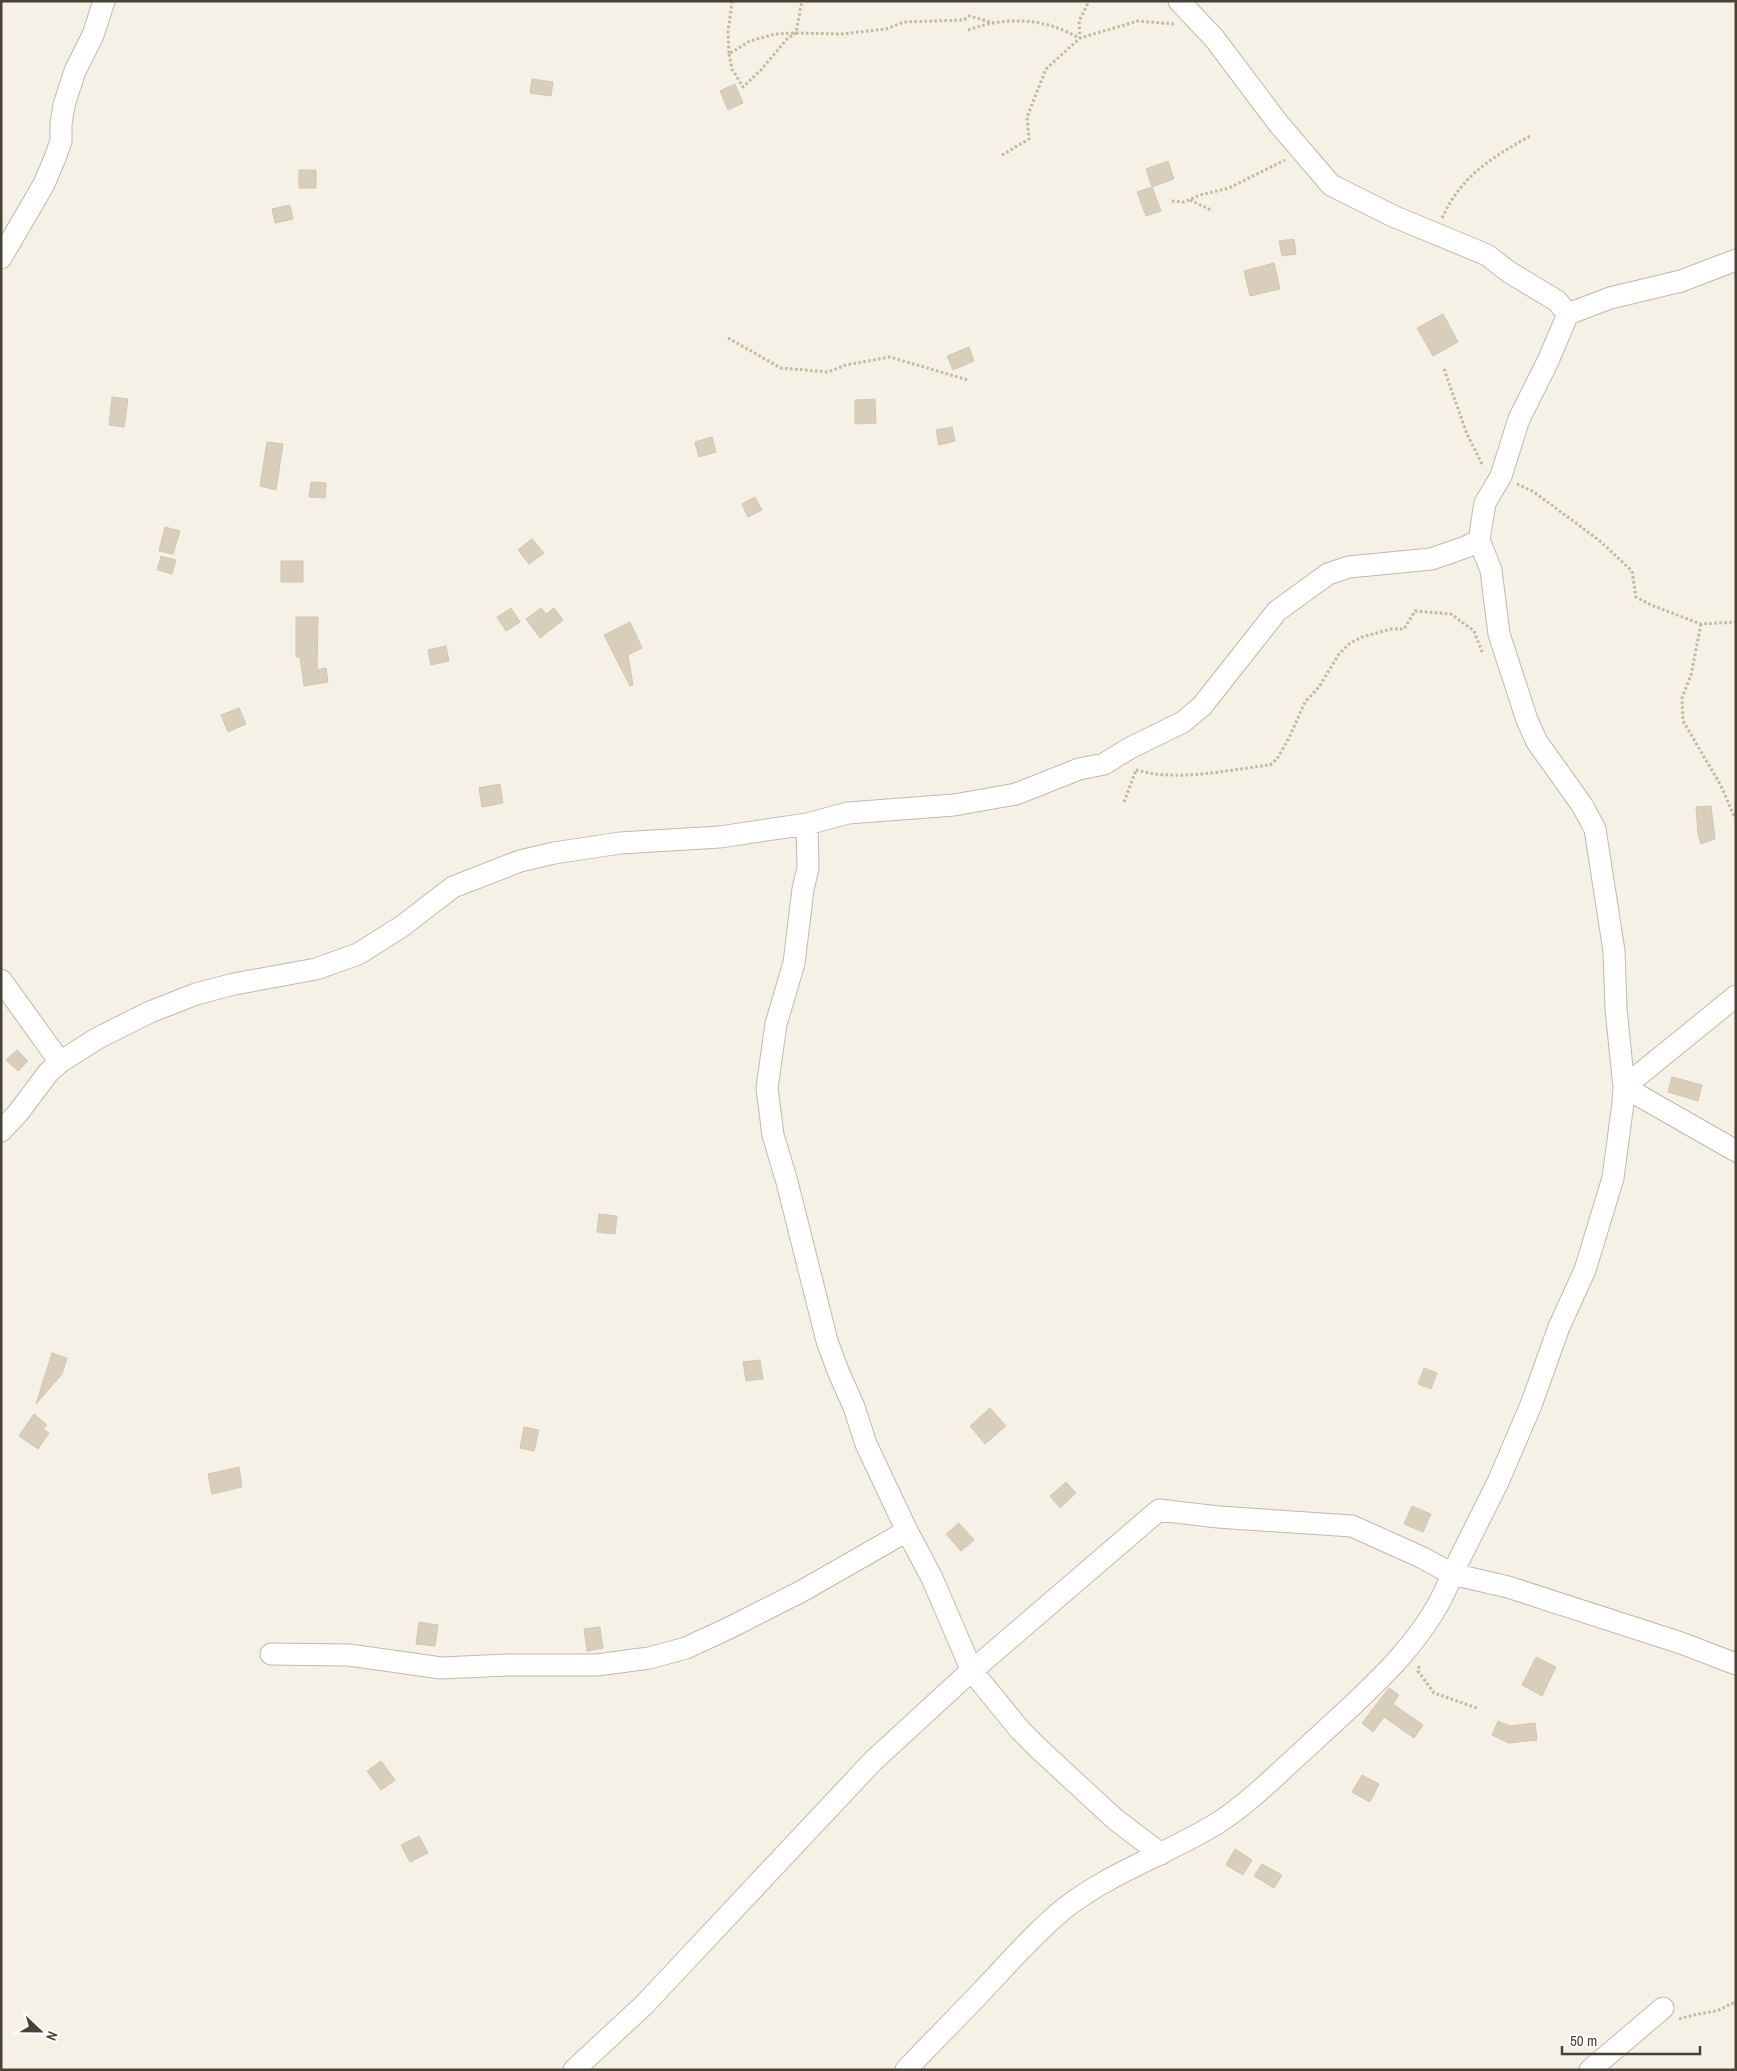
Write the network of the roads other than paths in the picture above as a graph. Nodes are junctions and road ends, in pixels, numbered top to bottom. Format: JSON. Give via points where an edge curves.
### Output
{"nodes":[{"id":1,"x":104,"y":1,"type":"edge"},
{"id":2,"x":1186,"y":8,"type":"edge"},
{"id":3,"x":1,"y":258,"type":"edge"},
{"id":4,"x":1736,"y":260,"type":"edge"},
{"id":5,"x":1568,"y":314,"type":"junction"},
{"id":6,"x":1479,"y":540,"type":"junction"},
{"id":7,"x":807,"y":824,"type":"junction"},
{"id":8,"x":1,"y":980,"type":"edge"},
{"id":9,"x":1736,"y":996,"type":"edge"},
{"id":10,"x":60,"y":1062,"type":"junction"},
{"id":11,"x":1624,"y":1087,"type":"junction"},
{"id":12,"x":1,"y":1131,"type":"edge"},
{"id":13,"x":1736,"y":1151,"type":"edge"},
{"id":14,"x":907,"y":1531,"type":"junction"},
{"id":15,"x":1452,"y":1574,"type":"junction"},
{"id":16,"x":271,"y":1654,"type":"dead end"},
{"id":17,"x":1736,"y":1664,"type":"edge"},
{"id":18,"x":972,"y":1672,"type":"junction"},
{"id":19,"x":1161,"y":1854,"type":"junction"},
{"id":20,"x":1664,"y":2008,"type":"dead end"},
{"id":21,"x":574,"y":2070,"type":"edge"},
{"id":22,"x":906,"y":2070,"type":"edge"},
{"id":23,"x":1590,"y":2070,"type":"edge"}],
"edges":[{"from":1,"to":3,"type":"street","via":[[64,105],[61,141],[55,158],[44,184]]},
{"from":2,"to":5,"type":"street","via":[[1214,38],[1300,151],[1331,185],[1364,203],[1487,255],[1557,302]]},
{"from":4,"to":5,"type":"street","via":[[1681,281],[1610,298]]},
{"from":5,"to":6,"type":"street","via":[[1519,419],[1498,482],[1485,502]]},
{"from":6,"to":7,"type":"street","via":[[1431,559],[1348,567],[1328,574],[1276,611],[1202,706],[1183,722],[1104,764],[1079,769],[1016,794],[954,805],[848,814]]},
{"from":6,"to":11,"type":"street","via":[[1491,570],[1499,634],[1528,720],[1537,742],[1595,829],[1614,951]]},
{"from":7,"to":10,"type":"street","via":[[720,837],[620,843],[520,861],[453,887],[401,928],[358,954],[316,968],[196,994],[98,1038]]},
{"from":7,"to":14,"type":"street","via":[[808,868],[794,963],[776,1024],[769,1065],[768,1110],[827,1341],[866,1444]]},
{"from":8,"to":10,"type":"street"},
{"from":9,"to":11,"type":"street"},
{"from":10,"to":12,"type":"street"},
{"from":11,"to":13,"type":"street"},
{"from":11,"to":15,"type":"street","via":[[1613,1178],[1585,1270],[1498,1482]]},
{"from":14,"to":16,"type":"street","via":[[729,1628],[686,1648],[649,1658],[597,1665],[441,1668],[349,1655]]},
{"from":14,"to":18,"type":"street","via":[[932,1578]]},
{"from":15,"to":17,"type":"street","via":[[1508,1586]]},
{"from":15,"to":18,"type":"street","via":[[1352,1526],[1159,1510]]},
{"from":15,"to":19,"type":"street","via":[[1415,1639],[1341,1715],[1250,1799],[1217,1823]]},
{"from":18,"to":19,"type":"street","via":[[1039,1749],[1116,1820]]},
{"from":18,"to":21,"type":"street","via":[[873,1761],[644,2005]]},
{"from":19,"to":22,"type":"street","via":[[1110,1878],[1064,1908]]},
{"from":20,"to":23,"type":"street"}]}
